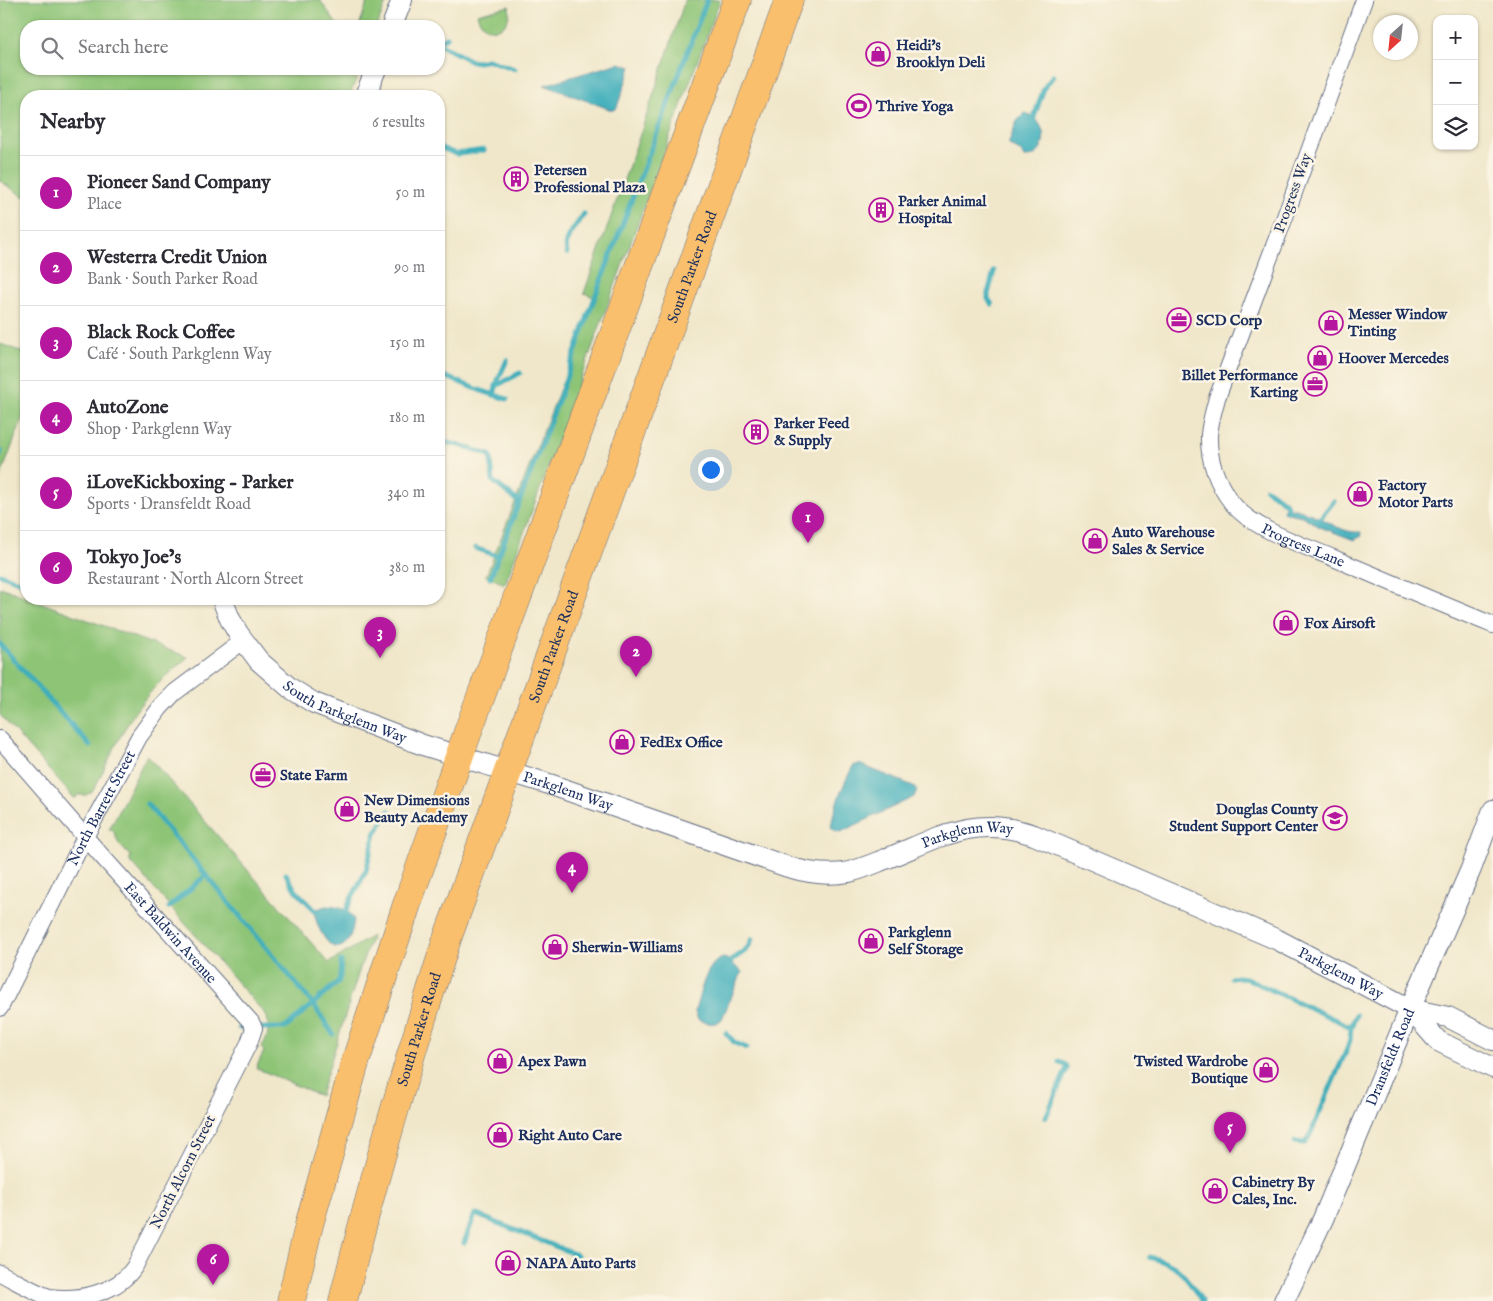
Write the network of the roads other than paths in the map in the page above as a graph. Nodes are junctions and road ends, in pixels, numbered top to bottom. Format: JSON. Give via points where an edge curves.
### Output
{"nodes":[{"id":1,"x":402,"y":0,"type":"edge"},
{"id":2,"x":737,"y":0,"type":"edge"},
{"id":3,"x":789,"y":0,"type":"edge"},
{"id":4,"x":1364,"y":0,"type":"edge"},
{"id":5,"x":394,"y":20,"type":"edge"},
{"id":6,"x":374,"y":75,"type":"edge"},
{"id":7,"x":368,"y":90,"type":"edge"},
{"id":8,"x":1222,"y":386,"type":"joint"},
{"id":9,"x":224,"y":605,"type":"edge"},
{"id":10,"x":1493,"y":625,"type":"edge"},
{"id":11,"x":243,"y":641,"type":"junction"},
{"id":12,"x":0,"y":739,"type":"edge"},
{"id":13,"x":460,"y":756,"type":"junction"},
{"id":14,"x":508,"y":771,"type":"junction"},
{"id":15,"x":1493,"y":810,"type":"edge"},
{"id":16,"x":85,"y":837,"type":"junction"},
{"id":17,"x":0,"y":1008,"type":"edge"},
{"id":18,"x":1410,"y":1010,"type":"junction"},
{"id":19,"x":254,"y":1028,"type":"joint"},
{"id":20,"x":1493,"y":1040,"type":"edge"},
{"id":21,"x":1493,"y":1068,"type":"edge"},
{"id":22,"x":309,"y":1225,"type":"junction"},
{"id":23,"x":0,"y":1273,"type":"edge"},
{"id":24,"x":273,"y":1301,"type":"edge"},
{"id":25,"x":291,"y":1301,"type":"edge"},
{"id":26,"x":343,"y":1301,"type":"edge"},
{"id":27,"x":1284,"y":1301,"type":"edge"}],
"edges":[{"from":1,"to":5,"type":"street"},
{"from":2,"to":13,"type":"highway"},
{"from":3,"to":14,"type":"highway","name":"South Parker Road"},
{"from":4,"to":8,"type":"street","name":"Progress Way"},
{"from":6,"to":7,"type":"street"},
{"from":8,"to":10,"type":"street","name":"Progress Lane","via":[[1211,421],[1211,455],[1221,486],[1239,511],[1283,536]]},
{"from":9,"to":11,"type":"street","name":"South Parkglenn Way"},
{"from":11,"to":13,"type":"street","name":"South Parkglenn Way","via":[[274,676],[306,698],[333,711]]},
{"from":11,"to":16,"type":"street","name":"North Barrett Street","via":[[188,682],[160,708],[139,737]]},
{"from":12,"to":16,"type":"street","name":"East Baldwin Avenue"},
{"from":13,"to":14,"type":"street","name":"South Parkglenn Way"},
{"from":13,"to":22,"type":"highway","via":[[380,984]]},
{"from":14,"to":18,"type":"street","name":"Parkglenn Way","via":[[770,861],[814,873],[854,870],[969,828],[994,826],[1018,829],[1278,940]]},
{"from":14,"to":26,"type":"highway","name":"South Parker Road","via":[[419,1027]]},
{"from":15,"to":18,"type":"street","name":"Dransfeldt Road"},
{"from":16,"to":17,"type":"street","name":"North Barrett Street"},
{"from":16,"to":19,"type":"street","name":"East Baldwin Avenue"},
{"from":18,"to":20,"type":"street","via":[[1448,1017]]},
{"from":18,"to":21,"type":"street","via":[[1438,1040]]},
{"from":18,"to":27,"type":"street","name":"Dransfeldt Road","via":[[1323,1219]]},
{"from":19,"to":23,"type":"street","name":"North Alcorn Street","via":[[135,1266],[124,1281],[91,1298],[72,1301],[50,1298]]},
{"from":22,"to":24,"type":"highway","via":[[278,1278]]},
{"from":22,"to":25,"type":"highway"}]}
